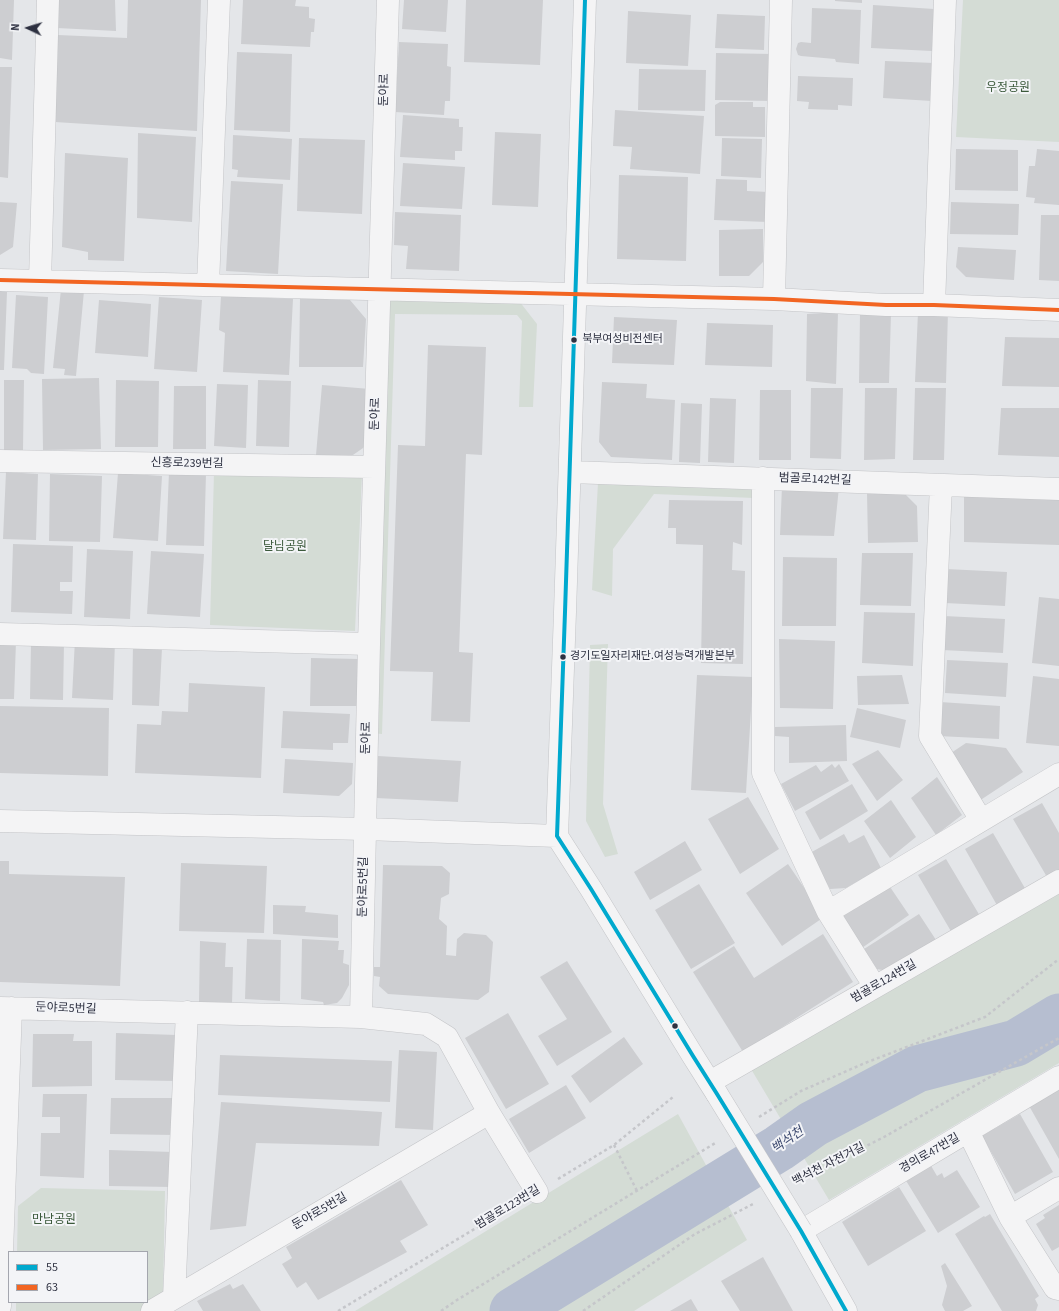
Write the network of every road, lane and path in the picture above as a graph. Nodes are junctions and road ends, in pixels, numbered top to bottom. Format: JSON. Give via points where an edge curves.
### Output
{"nodes":[{"id":1,"x":48,"y":0,"type":"edge"},
{"id":2,"x":219,"y":0,"type":"edge"},
{"id":3,"x":388,"y":0,"type":"edge"},
{"id":4,"x":585,"y":0,"type":"edge"},
{"id":5,"x":781,"y":0,"type":"edge"},
{"id":6,"x":945,"y":0,"type":"edge"},
{"id":7,"x":0,"y":280,"type":"edge"},
{"id":8,"x":40,"y":281,"type":"junction"},
{"id":9,"x":208,"y":285,"type":"junction"},
{"id":10,"x":380,"y":289,"type":"junction"},
{"id":11,"x":576,"y":294,"type":"junction"},
{"id":12,"x":774,"y":299,"type":"junction"},
{"id":13,"x":934,"y":305,"type":"junction"},
{"id":14,"x":1059,"y":310,"type":"edge"},
{"id":15,"x":0,"y":461,"type":"edge"},
{"id":16,"x":374,"y":467,"type":"junction"},
{"id":17,"x":570,"y":472,"type":"junction"},
{"id":18,"x":763,"y":478,"type":"junction"},
{"id":19,"x":941,"y":485,"type":"junction"},
{"id":20,"x":1059,"y":489,"type":"edge"},
{"id":21,"x":0,"y":634,"type":"edge"},
{"id":22,"x":369,"y":644,"type":"junction"},
{"id":23,"x":1059,"y":774,"type":"edge"},
{"id":24,"x":981,"y":820,"type":"junction"},
{"id":25,"x":0,"y":821,"type":"edge"},
{"id":26,"x":366,"y":829,"type":"junction"},
{"id":27,"x":557,"y":836,"type":"junction"},
{"id":28,"x":1059,"y":881,"type":"edge"},
{"id":29,"x":828,"y":912,"type":"junction"},
{"id":30,"x":875,"y":987,"type":"junction"},
{"id":31,"x":6,"y":1008,"type":"edge"},
{"id":32,"x":187,"y":1012,"type":"junction"},
{"id":33,"x":361,"y":1017,"type":"junction"},
{"id":34,"x":1059,"y":1038,"type":"edge"},
{"id":35,"x":1059,"y":1077,"type":"edge"},
{"id":36,"x":713,"y":1088,"type":"junction"},
{"id":37,"x":673,"y":1097,"type":"dead end"},
{"id":38,"x":489,"y":1113,"type":"junction"},
{"id":39,"x":968,"y":1131,"type":"junction"},
{"id":40,"x":614,"y":1145,"type":"junction"},
{"id":41,"x":793,"y":1184,"type":"dead end"},
{"id":42,"x":1059,"y":1188,"type":"edge"},
{"id":43,"x":637,"y":1191,"type":"dead end"},
{"id":44,"x":537,"y":1192,"type":"junction"},
{"id":45,"x":758,"y":1202,"type":"dead end"},
{"id":46,"x":1010,"y":1217,"type":"junction"},
{"id":47,"x":801,"y":1231,"type":"junction"},
{"id":48,"x":1059,"y":1288,"type":"edge"},
{"id":49,"x":174,"y":1298,"type":"junction"},
{"id":50,"x":0,"y":1306,"type":"edge"},
{"id":51,"x":152,"y":1311,"type":"edge"},
{"id":52,"x":338,"y":1311,"type":"edge"},
{"id":53,"x":583,"y":1311,"type":"edge"},
{"id":54,"x":846,"y":1311,"type":"edge"}],
"edges":[{"from":1,"to":8,"type":"street"},
{"from":2,"to":9,"type":"street"},
{"from":3,"to":10,"type":"street","name":"둔야로"},
{"from":4,"to":11,"type":"street"},
{"from":5,"to":12,"type":"street"},
{"from":6,"to":13,"type":"street"},
{"from":7,"to":8,"type":"street"},
{"from":8,"to":9,"type":"street"},
{"from":9,"to":10,"type":"street"},
{"from":10,"to":11,"type":"street"},
{"from":10,"to":16,"type":"street","name":"둔야로"},
{"from":11,"to":12,"type":"street"},
{"from":11,"to":17,"type":"street"},
{"from":12,"to":13,"type":"street"},
{"from":13,"to":14,"type":"street"},
{"from":15,"to":16,"type":"street","name":"신흥로239번길"},
{"from":16,"to":22,"type":"street","name":"둔야로"},
{"from":17,"to":18,"type":"street","name":"범골로142번길"},
{"from":17,"to":27,"type":"street"},
{"from":18,"to":19,"type":"street","name":"범골로142번길"},
{"from":18,"to":29,"type":"street","via":[[763,773]]},
{"from":19,"to":20,"type":"street","name":"범골로142번길"},
{"from":19,"to":24,"type":"street","via":[[930,736]]},
{"from":21,"to":22,"type":"street"},
{"from":22,"to":26,"type":"street","name":"둔야로"},
{"from":23,"to":24,"type":"street"},
{"from":24,"to":29,"type":"street"},
{"from":25,"to":26,"type":"street"},
{"from":26,"to":27,"type":"street"},
{"from":26,"to":33,"type":"street","name":"둔야로5번길"},
{"from":27,"to":36,"type":"street"},
{"from":28,"to":30,"type":"street","name":"범골로124번길"},
{"from":29,"to":30,"type":"street"},
{"from":30,"to":36,"type":"street","name":"범골로124번길"},
{"from":31,"to":32,"type":"street","name":"둔야로5번길"},
{"from":31,"to":50,"type":"street","name":"둔야로5번길"},
{"from":32,"to":33,"type":"street","name":"둔야로5번길"},
{"from":32,"to":49,"type":"street"},
{"from":33,"to":38,"type":"street","name":"둔야로5번길","via":[[426,1024],[447,1037]]},
{"from":34,"to":41,"type":"path","name":"백석천 자전거길","via":[[884,1137]]},
{"from":35,"to":39,"type":"street","name":"경의로47번길"},
{"from":36,"to":47,"type":"street","bridge":true},
{"from":37,"to":40,"type":"path","name":"범골로123번길"},
{"from":38,"to":44,"type":"street","name":"둔야로5번길"},
{"from":38,"to":49,"type":"street","name":"둔야로5번길"},
{"from":39,"to":46,"type":"street"},
{"from":39,"to":47,"type":"street","name":"경의로47번길"},
{"from":40,"to":43,"type":"path"},
{"from":40,"to":44,"type":"path","name":"범골로123번길"},
{"from":42,"to":46,"type":"street"},
{"from":44,"to":52,"type":"path","name":"범골로123번길"},
{"from":45,"to":53,"type":"path","via":[[695,1234]]},
{"from":46,"to":48,"type":"street","via":[[1055,1288]]},
{"from":47,"to":54,"type":"street"},
{"from":49,"to":51,"type":"street","name":"둔야로5번길"}]}
